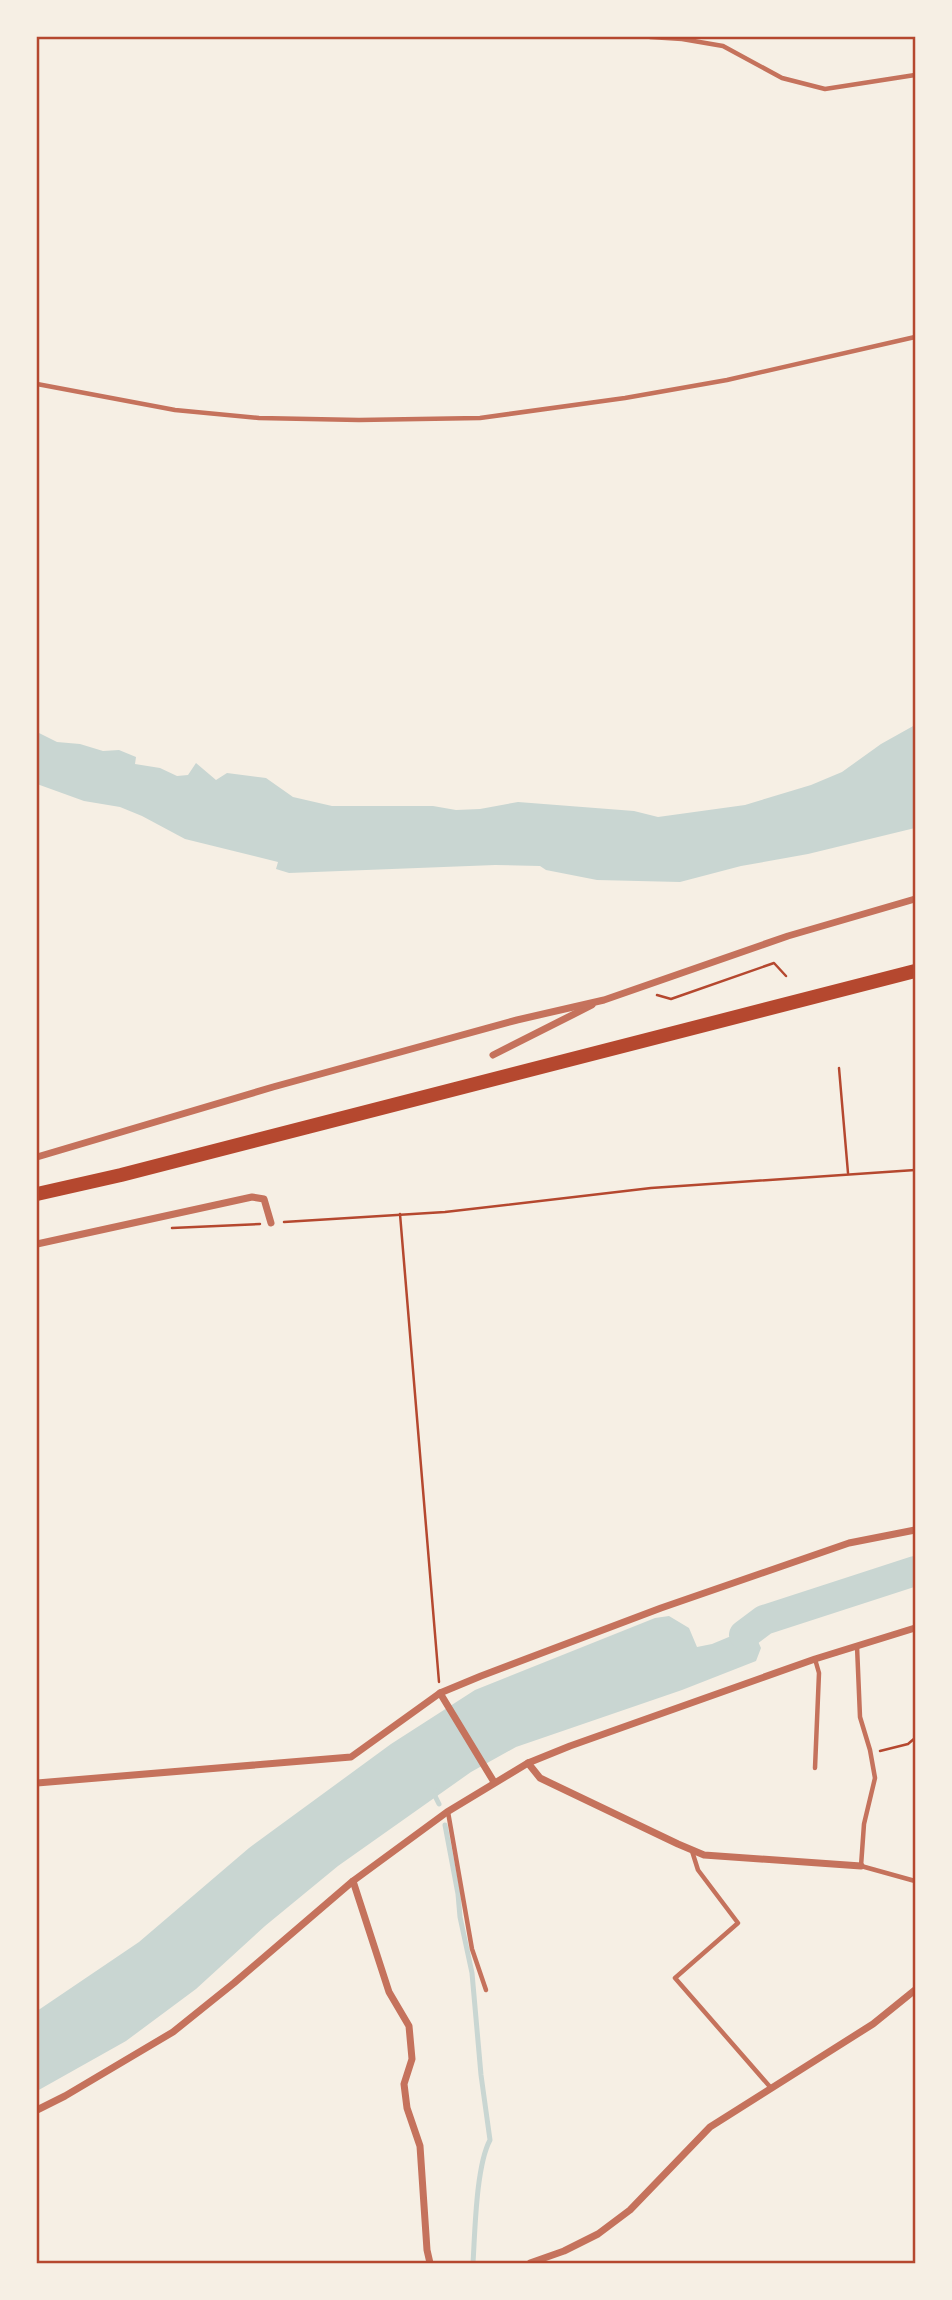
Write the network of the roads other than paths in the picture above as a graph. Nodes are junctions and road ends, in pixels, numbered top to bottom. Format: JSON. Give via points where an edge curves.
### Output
{"nodes":[{"id":1,"x":650,"y":37,"type":"edge"},
{"id":2,"x":915,"y":75,"type":"edge"},
{"id":3,"x":915,"y":337,"type":"edge"},
{"id":4,"x":37,"y":384,"type":"edge"},
{"id":5,"x":915,"y":899,"type":"edge"},
{"id":6,"x":915,"y":971,"type":"edge"},
{"id":7,"x":604,"y":1000,"type":"junction"},
{"id":8,"x":493,"y":1055,"type":"dead end"},
{"id":9,"x":37,"y":1157,"type":"edge"},
{"id":10,"x":37,"y":1194,"type":"edge"},
{"id":11,"x":271,"y":1223,"type":"road end"},
{"id":12,"x":37,"y":1244,"type":"edge"},
{"id":13,"x":915,"y":1530,"type":"edge"},
{"id":14,"x":915,"y":1628,"type":"edge"},
{"id":15,"x":857,"y":1645,"type":"junction"},
{"id":16,"x":815,"y":1659,"type":"junction"},
{"id":17,"x":440,"y":1693,"type":"junction"},
{"id":18,"x":528,"y":1763,"type":"junction"},
{"id":19,"x":815,"y":1768,"type":"dead end"},
{"id":20,"x":492,"y":1779,"type":"junction"},
{"id":21,"x":37,"y":1783,"type":"edge"},
{"id":22,"x":447,"y":1812,"type":"junction"},
{"id":23,"x":691,"y":1850,"type":"junction"},
{"id":24,"x":861,"y":1866,"type":"junction"},
{"id":25,"x":354,"y":1881,"type":"junction"},
{"id":26,"x":915,"y":1881,"type":"edge"},
{"id":27,"x":486,"y":1990,"type":"dead end"},
{"id":28,"x":915,"y":1990,"type":"edge"},
{"id":29,"x":772,"y":2089,"type":"junction"},
{"id":30,"x":37,"y":2110,"type":"edge"},
{"id":31,"x":430,"y":2263,"type":"edge"},
{"id":32,"x":530,"y":2263,"type":"edge"}],
"edges":[{"from":1,"to":2,"type":"lane","via":[[723,46],[782,78],[825,89]]},
{"from":3,"to":4,"type":"lane","via":[[727,380],[480,418],[259,418],[175,410]]},
{"from":5,"to":7,"type":"street","via":[[788,936]]},
{"from":6,"to":10,"type":"highway"},
{"from":7,"to":8,"type":"street"},
{"from":7,"to":9,"type":"street","via":[[273,1087]]},
{"from":11,"to":12,"type":"street","via":[[264,1199],[252,1197]]},
{"from":13,"to":17,"type":"street","via":[[849,1543]]},
{"from":14,"to":15,"type":"street"},
{"from":15,"to":16,"type":"street"},
{"from":15,"to":24,"type":"lane","via":[[860,1717],[875,1778],[864,1824]]},
{"from":16,"to":18,"type":"street"},
{"from":16,"to":19,"type":"lane","via":[[819,1673]]},
{"from":17,"to":20,"type":"street"},
{"from":17,"to":21,"type":"street","via":[[351,1757]]},
{"from":18,"to":20,"type":"street"},
{"from":18,"to":23,"type":"street","via":[[540,1778]]},
{"from":20,"to":22,"type":"street"},
{"from":22,"to":25,"type":"street"},
{"from":22,"to":27,"type":"lane","via":[[472,1949]]},
{"from":23,"to":24,"type":"street","via":[[704,1855]]},
{"from":23,"to":29,"type":"lane","via":[[698,1870],[738,1923],[674,1979]]},
{"from":24,"to":26,"type":"lane"},
{"from":25,"to":30,"type":"street","via":[[173,2032]]},
{"from":25,"to":31,"type":"street","via":[[389,1992],[409,2026],[412,2059],[404,2084],[420,2146]]},
{"from":28,"to":29,"type":"street","via":[[873,2024]]},
{"from":29,"to":32,"type":"street","via":[[710,2127],[630,2210],[598,2234]]}]}
